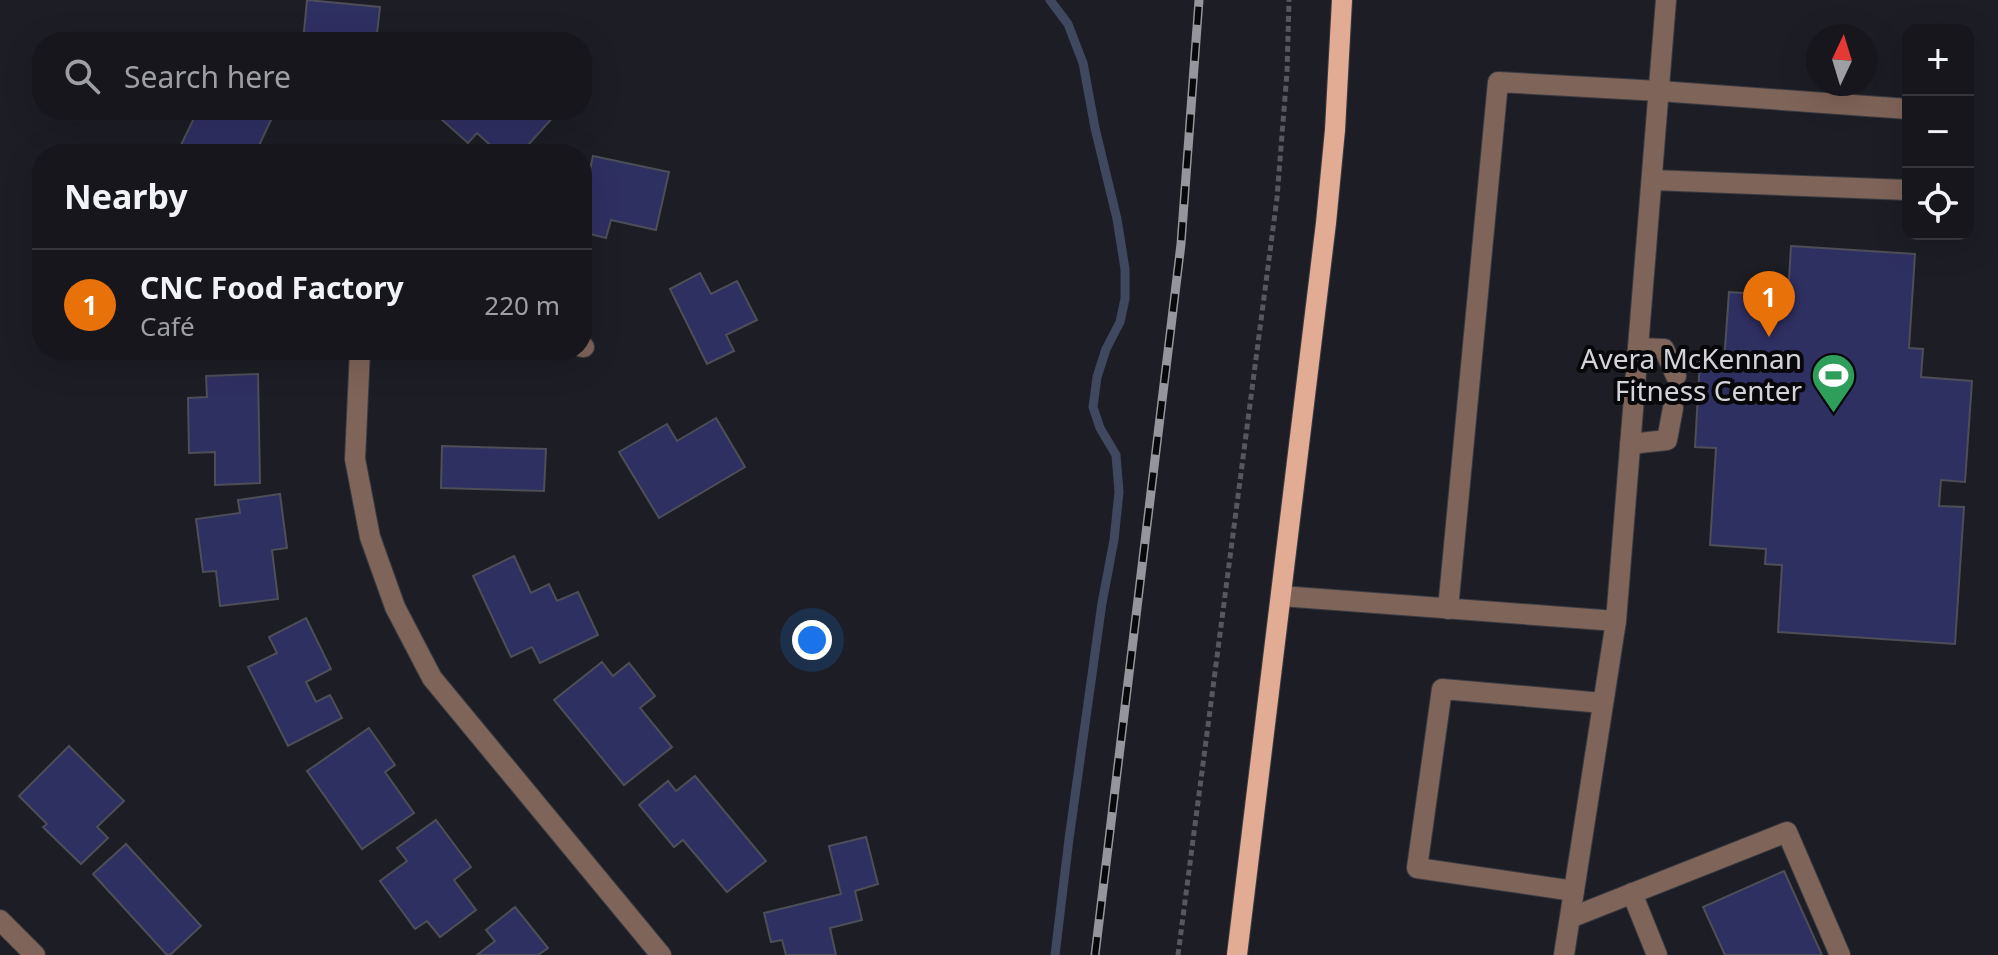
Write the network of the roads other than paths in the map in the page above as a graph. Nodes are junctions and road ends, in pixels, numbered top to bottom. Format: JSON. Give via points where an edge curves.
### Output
{"nodes":[{"id":1,"x":1342,"y":0,"type":"edge"},
{"id":2,"x":1666,"y":0,"type":"edge"},
{"id":3,"x":1659,"y":91,"type":"junction"},
{"id":4,"x":1902,"y":109,"type":"edge"},
{"id":5,"x":1652,"y":180,"type":"junction"},
{"id":6,"x":1902,"y":190,"type":"edge"},
{"id":7,"x":1638,"y":348,"type":"junction"},
{"id":8,"x":360,"y":360,"type":"edge"},
{"id":9,"x":1676,"y":376,"type":"tunnel mouth"},
{"id":10,"x":1673,"y":408,"type":"tunnel mouth"},
{"id":11,"x":1630,"y":444,"type":"junction"},
{"id":12,"x":1281,"y":596,"type":"junction"},
{"id":13,"x":1448,"y":609,"type":"junction"},
{"id":14,"x":1616,"y":621,"type":"junction"},
{"id":15,"x":1603,"y":703,"type":"junction"},
{"id":16,"x":1574,"y":891,"type":"junction"},
{"id":17,"x":1632,"y":893,"type":"junction"},
{"id":18,"x":1570,"y":918,"type":"junction"},
{"id":19,"x":0,"y":920,"type":"edge"},
{"id":20,"x":35,"y":955,"type":"edge"},
{"id":21,"x":661,"y":955,"type":"edge"},
{"id":22,"x":1237,"y":955,"type":"edge"},
{"id":23,"x":1564,"y":955,"type":"edge"},
{"id":24,"x":1657,"y":955,"type":"edge"},
{"id":25,"x":1840,"y":955,"type":"edge"}],
"edges":[{"from":1,"to":12,"type":"main road","via":[[1326,223]]},
{"from":2,"to":3,"type":"street"},
{"from":3,"to":4,"type":"street"},
{"from":3,"to":5,"type":"street"},
{"from":3,"to":13,"type":"street","via":[[1498,82]]},
{"from":5,"to":6,"type":"street"},
{"from":5,"to":7,"type":"street"},
{"from":7,"to":9,"type":"street","via":[[1664,349]]},
{"from":7,"to":11,"type":"street"},
{"from":8,"to":21,"type":"street","via":[[355,459],[370,537],[395,607],[432,678]]},
{"from":10,"to":11,"type":"street","via":[[1667,440]]},
{"from":11,"to":14,"type":"street"},
{"from":12,"to":13,"type":"street"},
{"from":12,"to":22,"type":"main road"},
{"from":13,"to":14,"type":"street"},
{"from":14,"to":15,"type":"street"},
{"from":15,"to":16,"type":"street"},
{"from":15,"to":16,"type":"street","via":[[1442,689],[1417,868]]},
{"from":16,"to":18,"type":"street"},
{"from":17,"to":18,"type":"street"},
{"from":17,"to":24,"type":"street"},
{"from":17,"to":25,"type":"street","via":[[1787,832]]},
{"from":18,"to":23,"type":"street"},
{"from":19,"to":20,"type":"street"}]}
